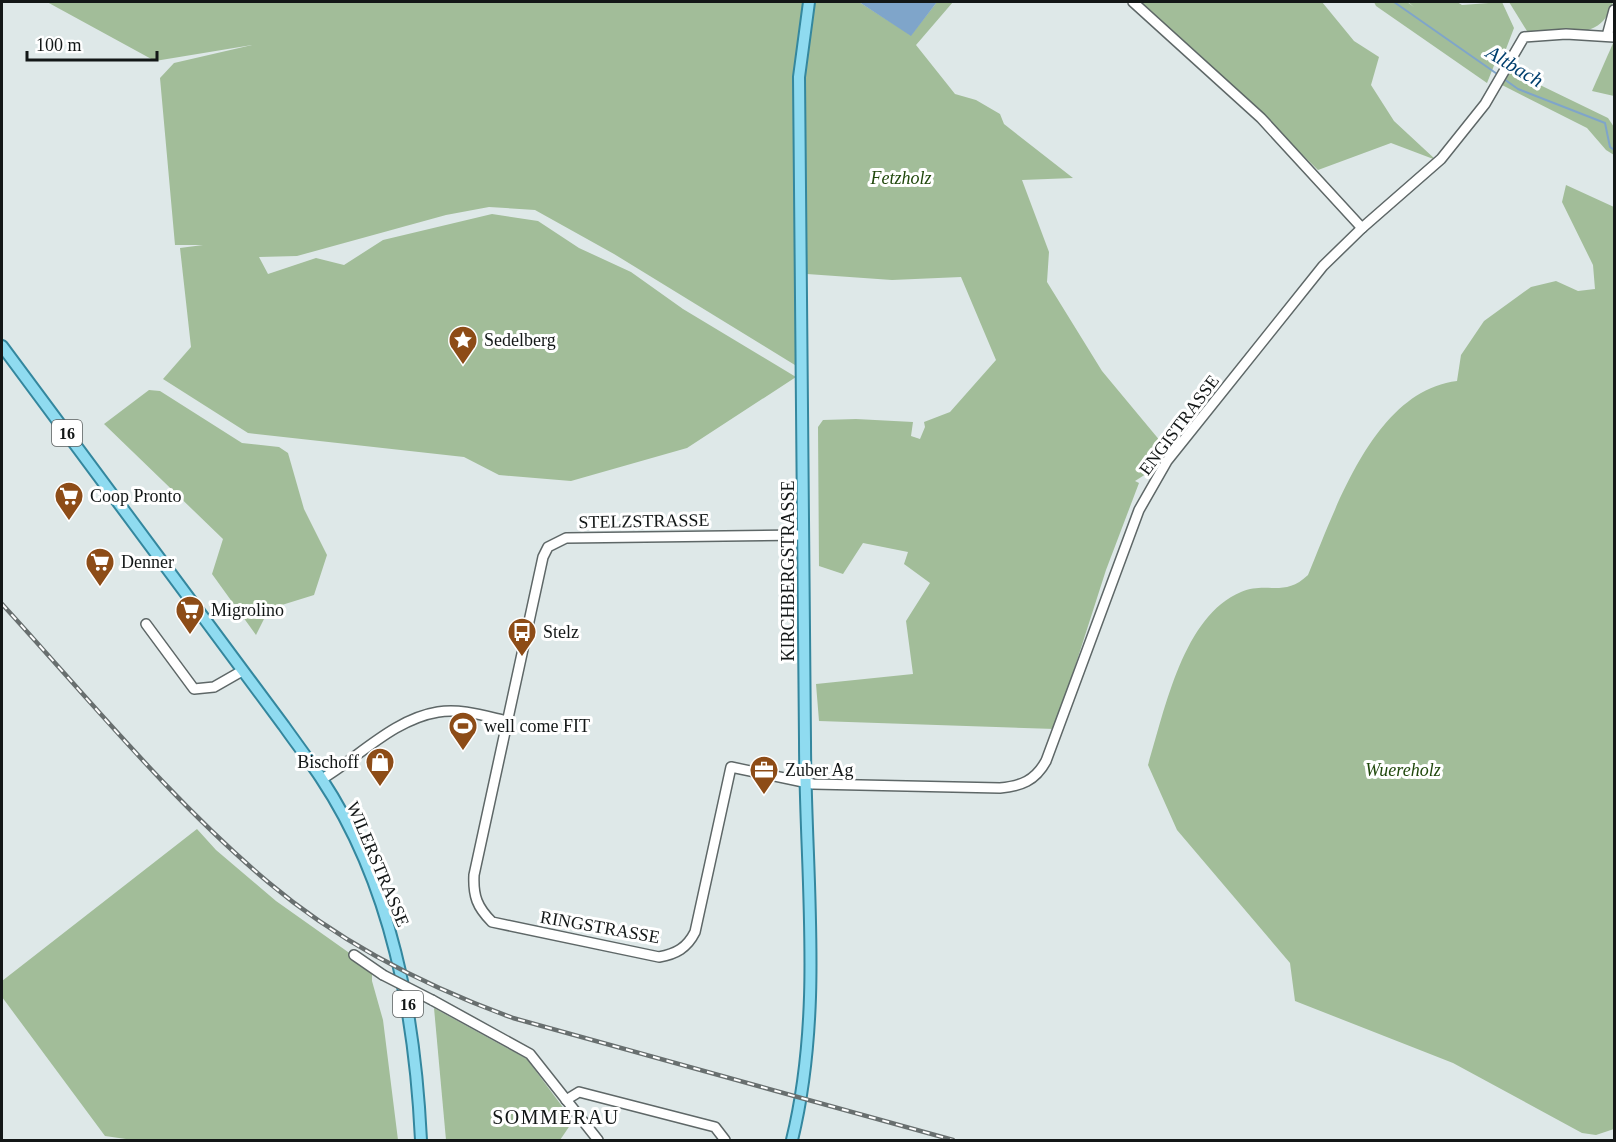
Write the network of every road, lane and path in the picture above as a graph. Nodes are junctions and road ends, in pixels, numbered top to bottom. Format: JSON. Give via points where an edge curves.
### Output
{"nodes":[{"id":1,"x":809,"y":2,"type":"edge"},
{"id":2,"x":1133,"y":2,"type":"edge"},
{"id":3,"x":1614,"y":10,"type":"edge"},
{"id":4,"x":1610,"y":37,"type":"edge"},
{"id":5,"x":1362,"y":228,"type":"junction"},
{"id":6,"x":2,"y":346,"type":"edge"},
{"id":7,"x":803,"y":535,"type":"junction"},
{"id":8,"x":146,"y":624,"type":"dead end"},
{"id":9,"x":242,"y":671,"type":"junction"},
{"id":10,"x":507,"y":721,"type":"junction"},
{"id":11,"x":322,"y":779,"type":"junction"},
{"id":12,"x":806,"y":783,"type":"junction"},
{"id":13,"x":354,"y":955,"type":"dead end"},
{"id":14,"x":566,"y":1100,"type":"junction"},
{"id":15,"x":421,"y":1140,"type":"edge"},
{"id":16,"x":598,"y":1140,"type":"edge"},
{"id":17,"x":725,"y":1140,"type":"edge"},
{"id":18,"x":792,"y":1140,"type":"edge"}],
"edges":[{"from":1,"to":7,"type":"main road","name":"KIRCHBERGSTRASSE","via":[[799,77]]},
{"from":2,"to":5,"type":"street","via":[[1261,118]]},
{"from":3,"to":4,"type":"street"},
{"from":4,"to":5,"type":"street","name":"ENGISTRASSE","via":[[1524,37],[1485,104],[1442,159]]},
{"from":5,"to":12,"type":"street","name":"ENGISTRASSE","via":[[1323,266],[1167,461],[1139,510],[1046,761],[1035,776],[1018,786],[1000,788]]},
{"from":6,"to":9,"type":"main road","name":"WILERSTRASSE","number":"16"},
{"from":7,"to":10,"type":"street","name":"STELZSTRASSE","via":[[556,541],[543,557]]},
{"from":7,"to":12,"type":"main road","name":"KIRCHBERGSTRASSE"},
{"from":8,"to":9,"type":"street","via":[[194,689],[214,687]]},
{"from":9,"to":11,"type":"main road","name":"WILERSTRASSE","number":"16"},
{"from":10,"to":11,"type":"street","via":[[457,711],[423,716]]},
{"from":10,"to":12,"type":"street","name":"RINGSTRASSE","via":[[473,890],[477,904],[492,922],[511,927],[660,957],[673,954],[690,942],[695,932],[731,767]]},
{"from":11,"to":15,"type":"main road","name":"WILERSTRASSE","number":"16","via":[[354,838],[397,954],[410,1014]]},
{"from":12,"to":18,"type":"main road","name":"KIRCHBERGSTRASSE","via":[[811,971],[802,1093]]},
{"from":13,"to":14,"type":"street","bridge":true,"via":[[383,975],[530,1054]]},
{"from":14,"to":16,"type":"street"},
{"from":14,"to":17,"type":"street","via":[[579,1092],[715,1127]]}]}
